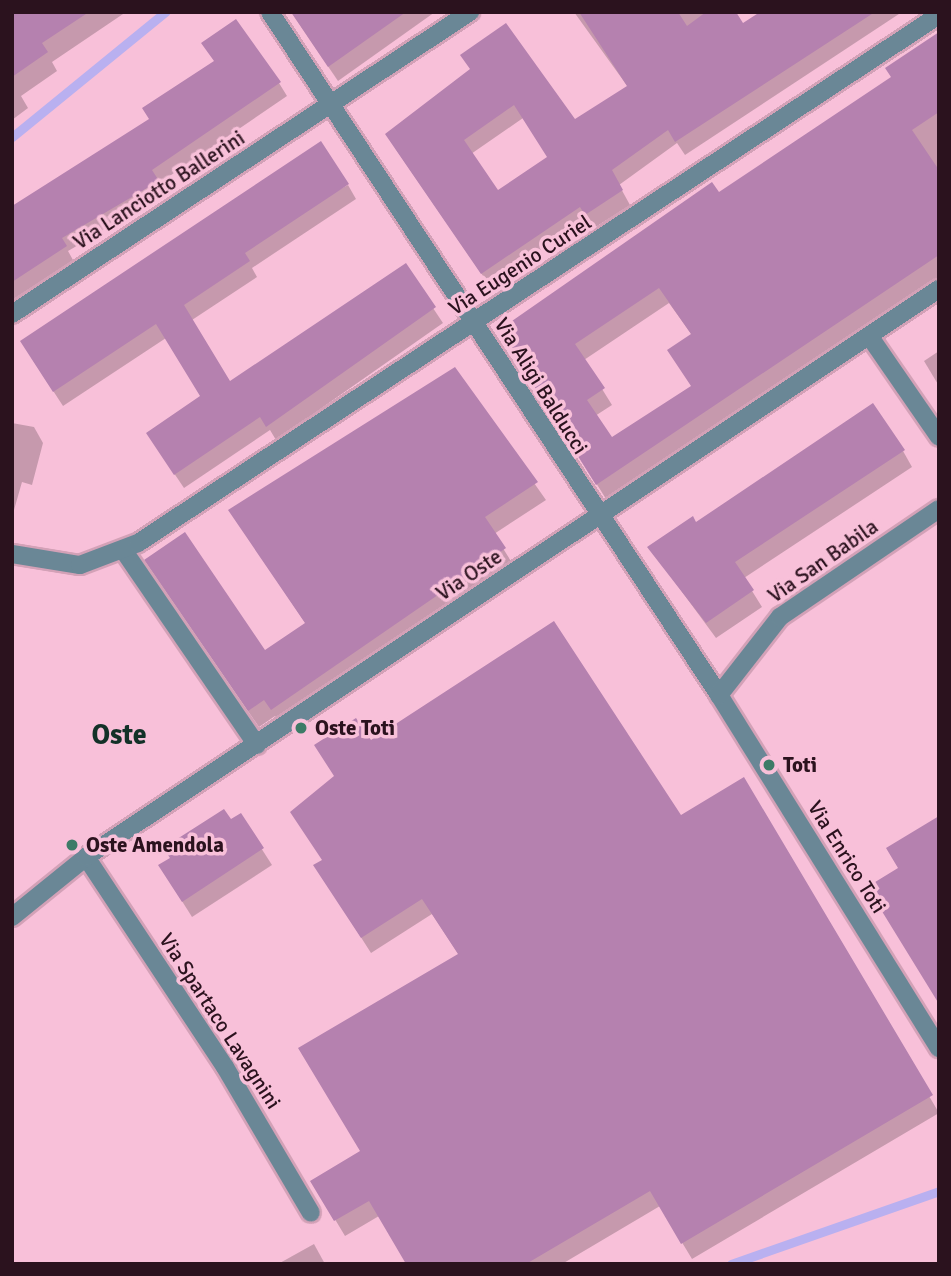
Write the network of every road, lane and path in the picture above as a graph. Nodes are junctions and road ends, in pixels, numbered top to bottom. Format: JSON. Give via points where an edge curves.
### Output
{"nodes":[{"id":1,"x":270,"y":12,"type":"edge"},
{"id":2,"x":470,"y":12,"type":"edge"},
{"id":3,"x":939,"y":15,"type":"edge"},
{"id":4,"x":331,"y":103,"type":"junction"},
{"id":5,"x":939,"y":289,"type":"edge"},
{"id":6,"x":12,"y":314,"type":"edge"},
{"id":7,"x":475,"y":323,"type":"junction"},
{"id":8,"x":870,"y":337,"type":"junction"},
{"id":9,"x":939,"y":437,"type":"edge"},
{"id":10,"x":939,"y":509,"type":"edge"},
{"id":11,"x":598,"y":516,"type":"junction"},
{"id":12,"x":124,"y":551,"type":"junction"},
{"id":13,"x":12,"y":554,"type":"edge"},
{"id":14,"x":719,"y":695,"type":"junction"},
{"id":15,"x":257,"y":745,"type":"junction"},
{"id":16,"x":86,"y":857,"type":"junction"},
{"id":17,"x":20,"y":905,"type":"edge"},
{"id":18,"x":12,"y":917,"type":"edge"},
{"id":19,"x":939,"y":1048,"type":"edge"},
{"id":20,"x":311,"y":1213,"type":"dead end"}],
"edges":[{"from":1,"to":4,"type":"street","name":"Via Aligi Balducci"},
{"from":2,"to":4,"type":"street","name":"Via Lanciotto Ballerini"},
{"from":3,"to":7,"type":"street","name":"Via Eugenio Curiel"},
{"from":4,"to":6,"type":"street","name":"Via Lanciotto Ballerini"},
{"from":4,"to":7,"type":"street","name":"Via Aligi Balducci"},
{"from":5,"to":8,"type":"street","name":"Via Oste"},
{"from":7,"to":11,"type":"street","name":"Via Aligi Balducci"},
{"from":7,"to":12,"type":"street","name":"Via Eugenio Curiel"},
{"from":8,"to":9,"type":"street"},
{"from":8,"to":11,"type":"street","name":"Via Oste"},
{"from":10,"to":14,"type":"street","name":"Via San Babila","via":[[780,617]]},
{"from":11,"to":14,"type":"street","name":"Via Enrico Toti"},
{"from":11,"to":15,"type":"street","name":"Via Oste"},
{"from":12,"to":13,"type":"street","name":"Via Eugenio Curiel","via":[[79,565]]},
{"from":12,"to":15,"type":"street"},
{"from":14,"to":19,"type":"street","name":"Via Enrico Toti"},
{"from":15,"to":16,"type":"street","name":"Via Oste"},
{"from":16,"to":17,"type":"street","name":"Via Oste"},
{"from":16,"to":20,"type":"street","name":"Via Spartaco Lavagnini","via":[[225,1067]]},
{"from":17,"to":18,"type":"street","name":"Via Oste"}]}
